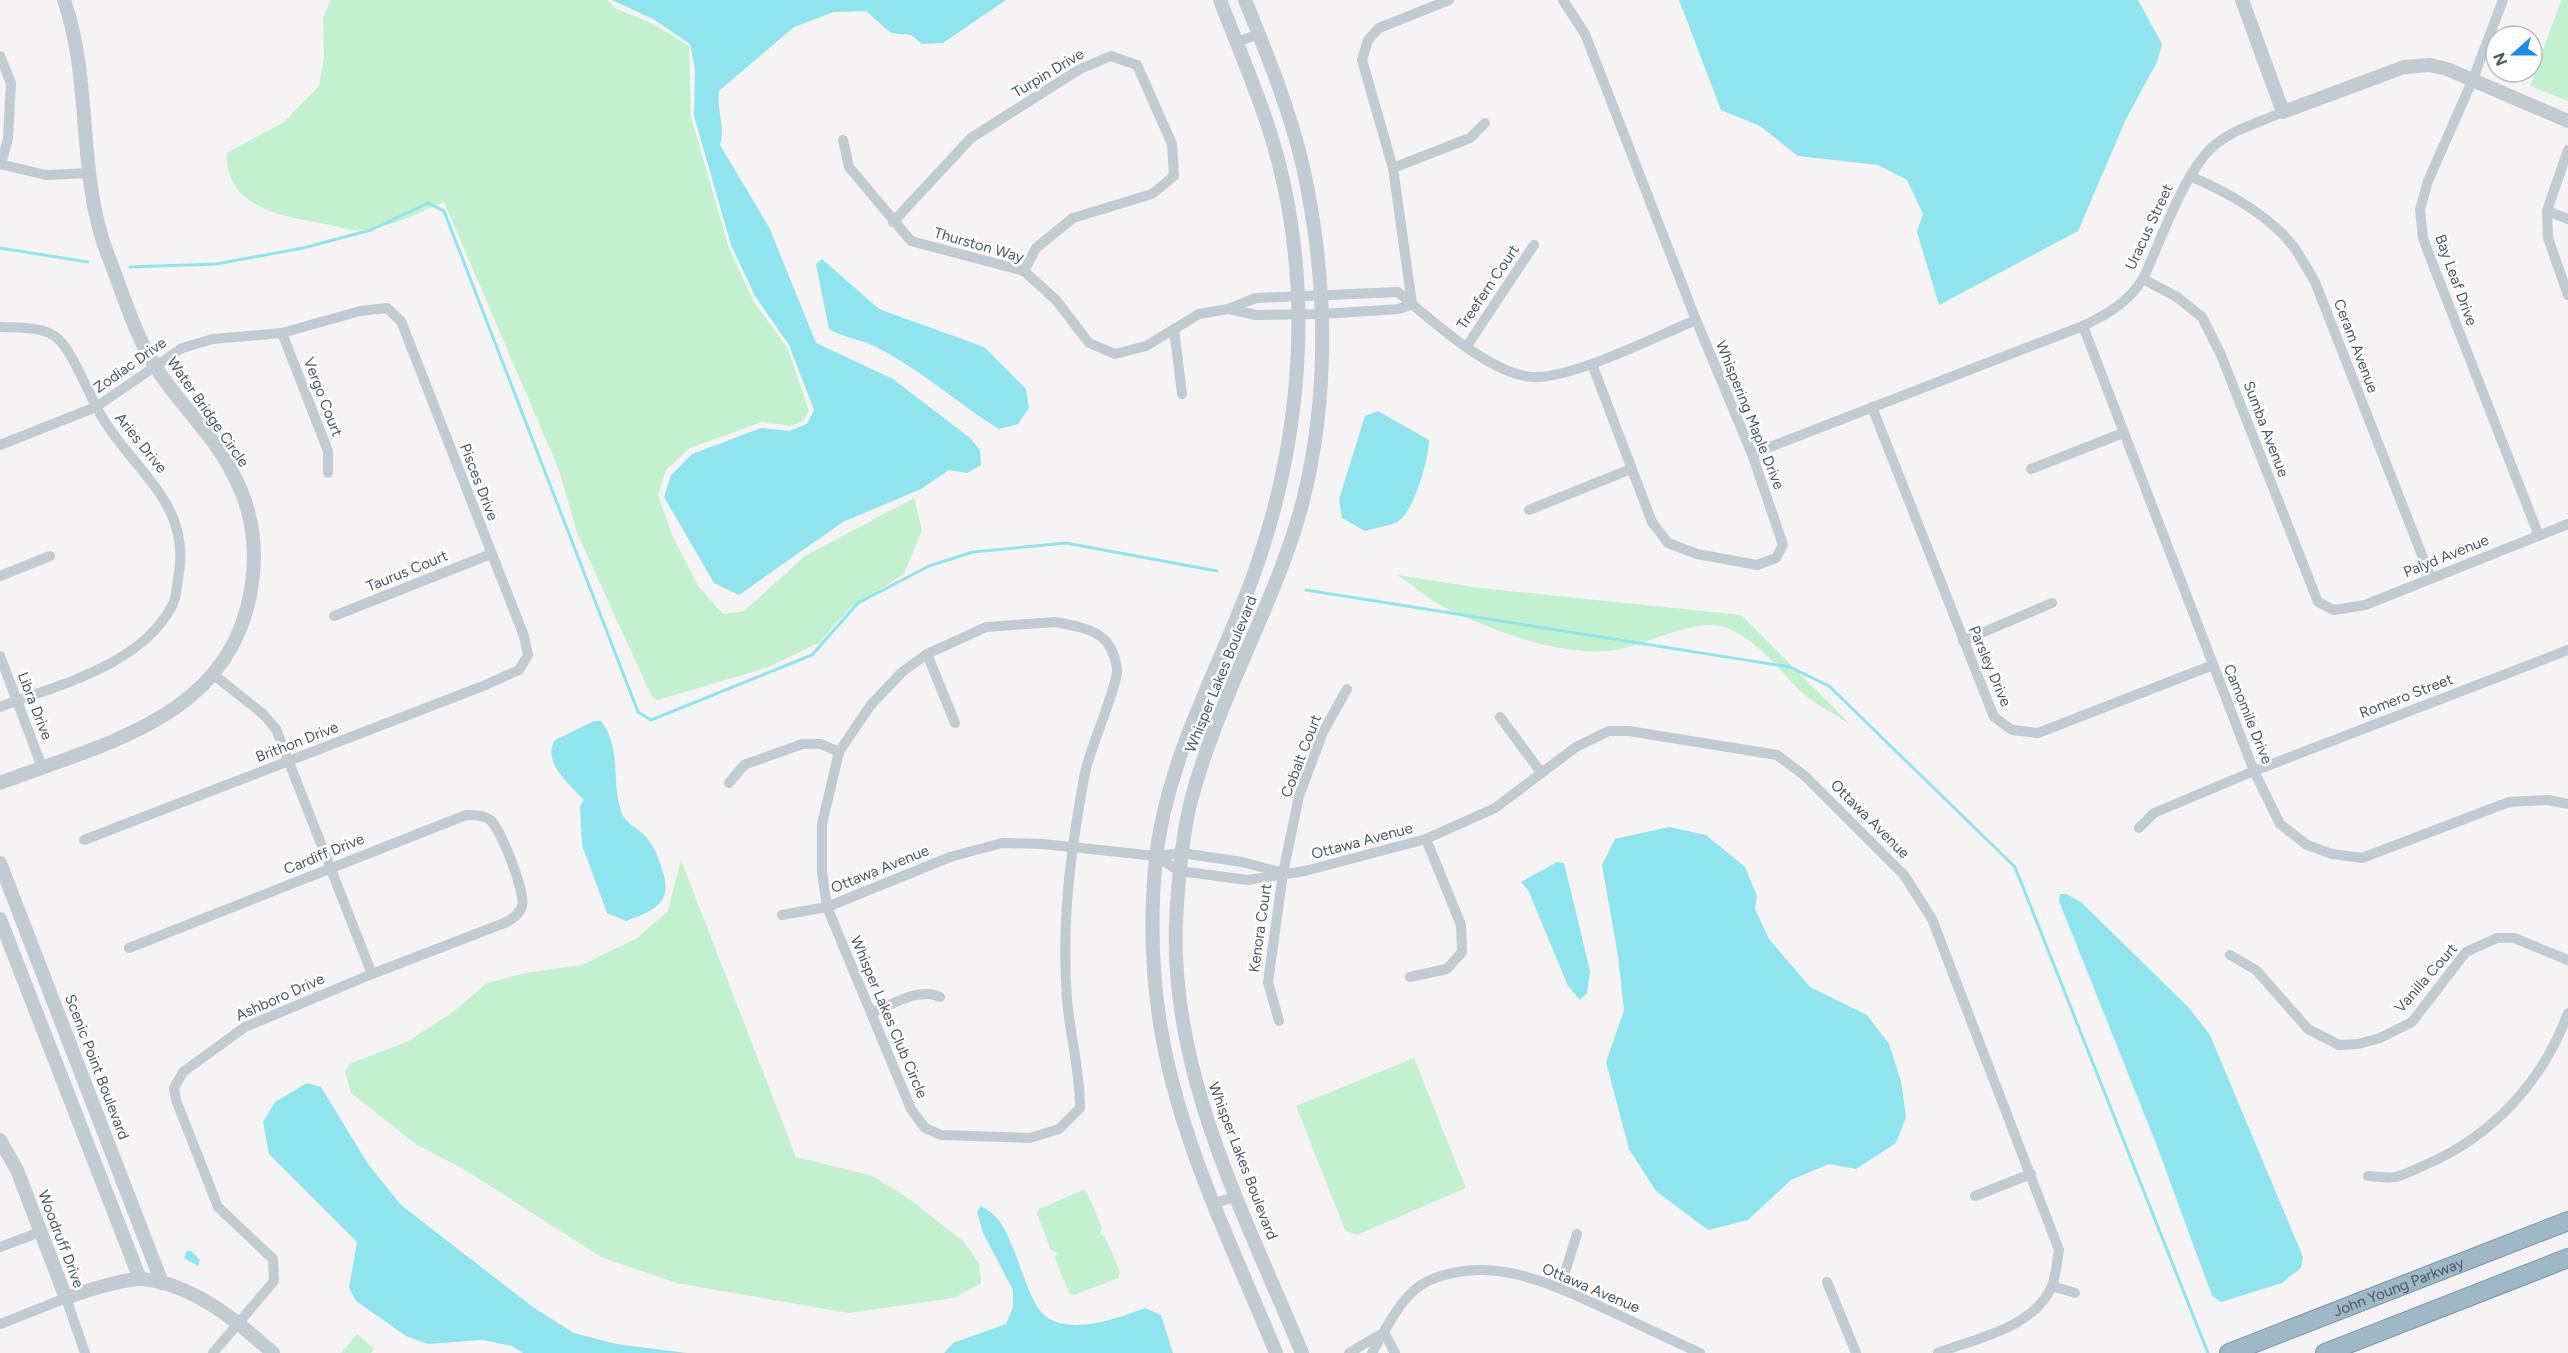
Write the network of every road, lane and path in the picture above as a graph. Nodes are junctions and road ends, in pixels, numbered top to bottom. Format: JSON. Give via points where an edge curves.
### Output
{"nodes":[{"id":1,"x":64,"y":0,"type":"edge"},
{"id":2,"x":1220,"y":0,"type":"edge"},
{"id":3,"x":1245,"y":0,"type":"edge"},
{"id":4,"x":1449,"y":0,"type":"edge"},
{"id":5,"x":1563,"y":0,"type":"edge"},
{"id":6,"x":2242,"y":0,"type":"edge"},
{"id":7,"x":2503,"y":0,"type":"edge"},
{"id":8,"x":1259,"y":34,"type":"junction"},
{"id":9,"x":1237,"y":42,"type":"junction"},
{"id":10,"x":0,"y":56,"type":"edge"},
{"id":11,"x":2473,"y":79,"type":"junction"},
{"id":12,"x":2283,"y":112,"type":"junction"},
{"id":13,"x":2568,"y":121,"type":"edge"},
{"id":14,"x":1485,"y":123,"type":"dead end"},
{"id":15,"x":843,"y":140,"type":"dead end"},
{"id":16,"x":2568,"y":150,"type":"edge"},
{"id":17,"x":1,"y":164,"type":"edge"},
{"id":18,"x":1392,"y":168,"type":"junction"},
{"id":19,"x":90,"y":173,"type":"junction"},
{"id":20,"x":2190,"y":176,"type":"junction"},
{"id":21,"x":2547,"y":211,"type":"junction"},
{"id":22,"x":2568,"y":219,"type":"edge"},
{"id":23,"x":893,"y":222,"type":"junction"},
{"id":24,"x":1534,"y":245,"type":"dead end"},
{"id":25,"x":1024,"y":271,"type":"junction"},
{"id":26,"x":2144,"y":279,"type":"junction"},
{"id":27,"x":1298,"y":295,"type":"junction"},
{"id":28,"x":1321,"y":295,"type":"junction"},
{"id":29,"x":2568,"y":295,"type":"edge"},
{"id":30,"x":1412,"y":304,"type":"junction"},
{"id":31,"x":387,"y":308,"type":"joint"},
{"id":32,"x":1228,"y":309,"type":"junction"},
{"id":33,"x":1298,"y":314,"type":"junction"},
{"id":34,"x":1322,"y":314,"type":"junction"},
{"id":35,"x":1696,"y":320,"type":"junction"},
{"id":36,"x":2083,"y":326,"type":"junction"},
{"id":37,"x":0,"y":327,"type":"edge"},
{"id":38,"x":1174,"y":329,"type":"junction"},
{"id":39,"x":282,"y":333,"type":"junction"},
{"id":40,"x":1467,"y":346,"type":"junction"},
{"id":41,"x":1592,"y":364,"type":"junction"},
{"id":42,"x":155,"y":366,"type":"junction"},
{"id":43,"x":1182,"y":394,"type":"dead end"},
{"id":44,"x":96,"y":407,"type":"junction"},
{"id":45,"x":1872,"y":407,"type":"junction"},
{"id":46,"x":2123,"y":433,"type":"junction"},
{"id":47,"x":0,"y":445,"type":"edge"},
{"id":48,"x":1752,"y":454,"type":"junction"},
{"id":49,"x":1630,"y":469,"type":"junction"},
{"id":50,"x":2031,"y":469,"type":"dead end"},
{"id":51,"x":328,"y":473,"type":"dead end"},
{"id":52,"x":1529,"y":510,"type":"dead end"},
{"id":53,"x":2568,"y":524,"type":"edge"},
{"id":54,"x":2539,"y":536,"type":"junction"},
{"id":55,"x":491,"y":554,"type":"junction"},
{"id":56,"x":50,"y":556,"type":"dead end"},
{"id":57,"x":0,"y":576,"type":"edge"},
{"id":58,"x":2431,"y":578,"type":"junction"},
{"id":59,"x":2052,"y":603,"type":"dead end"},
{"id":60,"x":2334,"y":610,"type":"joint"},
{"id":61,"x":334,"y":616,"type":"dead end"},
{"id":62,"x":1963,"y":640,"type":"junction"},
{"id":63,"x":2568,"y":650,"type":"edge"},
{"id":64,"x":927,"y":654,"type":"junction"},
{"id":65,"x":0,"y":656,"type":"edge"},
{"id":66,"x":2213,"y":665,"type":"junction"},
{"id":67,"x":519,"y":670,"type":"joint"},
{"id":68,"x":214,"y":675,"type":"junction"},
{"id":69,"x":1347,"y":690,"type":"dead end"},
{"id":70,"x":18,"y":701,"type":"junction"},
{"id":71,"x":0,"y":707,"type":"edge"},
{"id":72,"x":1500,"y":717,"type":"dead end"},
{"id":73,"x":955,"y":723,"type":"dead end"},
{"id":74,"x":839,"y":752,"type":"junction"},
{"id":75,"x":290,"y":761,"type":"junction"},
{"id":76,"x":42,"y":767,"type":"junction"},
{"id":77,"x":1540,"y":771,"type":"junction"},
{"id":78,"x":2254,"y":771,"type":"junction"},
{"id":79,"x":0,"y":783,"type":"edge"},
{"id":80,"x":729,"y":783,"type":"dead end"},
{"id":81,"x":2568,"y":804,"type":"edge"},
{"id":82,"x":2139,"y":828,"type":"dead end"},
{"id":83,"x":1426,"y":839,"type":"junction"},
{"id":84,"x":84,"y":840,"type":"dead end"},
{"id":85,"x":1071,"y":849,"type":"junction"},
{"id":86,"x":1182,"y":853,"type":"junction"},
{"id":87,"x":1156,"y":856,"type":"junction"},
{"id":88,"x":509,"y":859,"type":"joint"},
{"id":89,"x":0,"y":863,"type":"edge"},
{"id":90,"x":331,"y":868,"type":"junction"},
{"id":91,"x":1179,"y":871,"type":"junction"},
{"id":92,"x":1283,"y":873,"type":"junction"},
{"id":93,"x":827,"y":907,"type":"junction"},
{"id":94,"x":782,"y":915,"type":"dead end"},
{"id":95,"x":0,"y":919,"type":"edge"},
{"id":96,"x":129,"y":948,"type":"dead end"},
{"id":97,"x":2230,"y":955,"type":"dead end"},
{"id":98,"x":2568,"y":960,"type":"edge"},
{"id":99,"x":372,"y":974,"type":"junction"},
{"id":100,"x":1410,"y":977,"type":"dead end"},
{"id":101,"x":940,"y":997,"type":"dead end"},
{"id":102,"x":872,"y":1013,"type":"junction"},
{"id":103,"x":2568,"y":1013,"type":"edge"},
{"id":104,"x":1280,"y":1021,"type":"dead end"},
{"id":105,"x":0,"y":1140,"type":"edge"},
{"id":106,"x":2031,"y":1173,"type":"junction"},
{"id":107,"x":2368,"y":1176,"type":"dead end"},
{"id":108,"x":1237,"y":1196,"type":"junction"},
{"id":109,"x":1975,"y":1196,"type":"dead end"},
{"id":110,"x":1215,"y":1203,"type":"junction"},
{"id":111,"x":2568,"y":1221,"type":"edge"},
{"id":112,"x":40,"y":1232,"type":"junction"},
{"id":113,"x":1577,"y":1234,"type":"dead end"},
{"id":114,"x":0,"y":1248,"type":"edge"},
{"id":115,"x":2568,"y":1258,"type":"edge"},
{"id":116,"x":140,"y":1279,"type":"junction"},
{"id":117,"x":1827,"y":1282,"type":"dead end"},
{"id":118,"x":162,"y":1283,"type":"junction"},
{"id":119,"x":2052,"y":1286,"type":"junction"},
{"id":120,"x":1560,"y":1288,"type":"junction"},
{"id":121,"x":2075,"y":1293,"type":"dead end"},
{"id":122,"x":66,"y":1298,"type":"junction"},
{"id":123,"x":237,"y":1322,"type":"junction"},
{"id":124,"x":0,"y":1324,"type":"edge"},
{"id":125,"x":1384,"y":1332,"type":"junction"},
{"id":126,"x":85,"y":1353,"type":"edge"},
{"id":127,"x":213,"y":1353,"type":"edge"},
{"id":128,"x":273,"y":1353,"type":"edge"},
{"id":129,"x":1276,"y":1353,"type":"edge"},
{"id":130,"x":1302,"y":1353,"type":"edge"},
{"id":131,"x":1349,"y":1353,"type":"edge"},
{"id":132,"x":1372,"y":1353,"type":"edge"},
{"id":133,"x":1395,"y":1353,"type":"edge"},
{"id":134,"x":1700,"y":1353,"type":"edge"},
{"id":135,"x":1856,"y":1353,"type":"edge"},
{"id":136,"x":1938,"y":1353,"type":"edge"},
{"id":137,"x":2229,"y":1353,"type":"edge"},
{"id":138,"x":2325,"y":1353,"type":"edge"}],
"edges":[{"from":1,"to":19,"type":"street","name":"Water Bridge Circle","via":[[76,34]]},
{"from":2,"to":9,"type":"street","name":"Whisper Lakes Boulevard"},
{"from":3,"to":8,"type":"street","name":"Whisper Lakes Boulevard"},
{"from":4,"to":18,"type":"street","via":[[1379,28],[1368,40],[1362,60]]},
{"from":5,"to":35,"type":"street","name":"Whispering Maple Drive","via":[[1585,34]]},
{"from":6,"to":12,"type":"street"},
{"from":7,"to":11,"type":"street","name":"Bay Leaf Drive"},
{"from":8,"to":9,"type":"street"},
{"from":8,"to":28,"type":"street","name":"Whisper Lakes Boulevard","via":[[1302,164],[1314,223]]},
{"from":9,"to":27,"type":"street","name":"Whisper Lakes Boulevard","via":[[1282,179]]},
{"from":10,"to":17,"type":"street","via":[[11,83],[8,139]]},
{"from":11,"to":12,"type":"street","name":"Uracus Street","via":[[2430,65],[2403,67]]},
{"from":11,"to":13,"type":"street","name":"Uracus Street"},
{"from":11,"to":54,"type":"street","name":"Bay Leaf Drive","via":[[2428,181],[2420,210],[2423,238]]},
{"from":12,"to":20,"type":"street","name":"Uracus Street","via":[[2215,144]]},
{"from":14,"to":18,"type":"street","via":[[1470,138]]},
{"from":15,"to":23,"type":"street","name":"Thurston Way","via":[[849,167]]},
{"from":16,"to":21,"type":"street"},
{"from":17,"to":19,"type":"street","via":[[46,175]]},
{"from":18,"to":30,"type":"street"},
{"from":19,"to":42,"type":"street","name":"Water Bridge Circle","via":[[101,237]]},
{"from":20,"to":26,"type":"street","name":"Uracus Street"},
{"from":20,"to":58,"type":"street","name":"Ceram Avenue","via":[[2215,186],[2257,212],[2292,245],[2315,282]]},
{"from":21,"to":22,"type":"street"},
{"from":21,"to":29,"type":"street","via":[[2548,238]]},
{"from":23,"to":25,"type":"street","name":"Thurston Way","via":[[911,241]]},
{"from":23,"to":25,"type":"street","name":"Turpin Drive","via":[[971,138],[1080,69],[1111,56],[1137,65],[1172,144],[1174,176],[1152,194],[1073,218],[1036,248]]},
{"from":24,"to":40,"type":"street","name":"Treefern Court"},
{"from":25,"to":38,"type":"street","name":"Thurston Way","via":[[1056,300],[1089,343],[1115,354],[1146,346]]},
{"from":26,"to":36,"type":"street","name":"Uracus Street","via":[[2133,295],[2113,311]]},
{"from":26,"to":60,"type":"street","name":"Sumba Avenue","via":[[2202,316],[2318,602]]},
{"from":27,"to":28,"type":"street","name":"Thurston Way"},
{"from":27,"to":32,"type":"street","name":"Thurston Way","via":[[1256,298]]},
{"from":27,"to":33,"type":"street","name":"Whisper Lakes Boulevard"},
{"from":28,"to":30,"type":"street","name":"Thurston Way","via":[[1398,292]]},
{"from":28,"to":34,"type":"street","name":"Whisper Lakes Boulevard"},
{"from":30,"to":34,"type":"street","name":"Thurston Way","via":[[1399,309]]},
{"from":30,"to":40,"type":"street","name":"Thurston Way"},
{"from":31,"to":39,"type":"street","name":"Zodiac Drive","via":[[360,311]]},
{"from":31,"to":55,"type":"street","name":"Pisces Drive","via":[[401,321]]},
{"from":32,"to":33,"type":"street","name":"Thurston Way","via":[[1256,315]]},
{"from":32,"to":38,"type":"street","name":"Thurston Way","via":[[1199,315]]},
{"from":33,"to":34,"type":"street","name":"Thurston Way"},
{"from":33,"to":87,"type":"street","name":"Whisper Lakes Boulevard","via":[[1297,382],[1290,446],[1274,511],[1255,572],[1179,757]]},
{"from":34,"to":86,"type":"street","name":"Whisper Lakes Boulevard","via":[[1316,436],[1304,491],[1287,554],[1201,767]]},
{"from":35,"to":41,"type":"street","name":"Thurston Way"},
{"from":35,"to":48,"type":"street","name":"Whispering Maple Drive"},
{"from":36,"to":45,"type":"street","name":"Uracus Street"},
{"from":36,"to":46,"type":"street","name":"Camomile Drive"},
{"from":37,"to":44,"type":"street","name":"Aries Drive","via":[[39,330],[56,337]]},
{"from":38,"to":43,"type":"street"},
{"from":39,"to":42,"type":"street","name":"Zodiac Drive","via":[[213,339],[182,348]]},
{"from":39,"to":51,"type":"street","name":"Vergo Court","via":[[328,451]]},
{"from":40,"to":41,"type":"street","name":"Thurston Way","via":[[1496,366],[1536,378]]},
{"from":41,"to":49,"type":"street","name":"Whispering Maple Drive"},
{"from":42,"to":44,"type":"street","name":"Zodiac Drive"},
{"from":42,"to":68,"type":"street","name":"Water Bridge Circle","via":[[231,469],[250,520],[254,553],[250,600],[235,640]]},
{"from":44,"to":47,"type":"street","name":"Zodiac Drive"},
{"from":44,"to":70,"type":"street","name":"Aries Drive","via":[[110,432],[158,487],[173,518],[182,561],[174,604],[152,637],[118,661]]},
{"from":45,"to":48,"type":"street","name":"Uracus Street"},
{"from":45,"to":62,"type":"street","name":"Parsley Drive"},
{"from":46,"to":50,"type":"street"},
{"from":46,"to":66,"type":"street","name":"Camomile Drive"},
{"from":48,"to":49,"type":"street","name":"Whispering Maple Drive","via":[[1783,545],[1776,558],[1757,565],[1697,554],[1668,543],[1652,522]]},
{"from":49,"to":52,"type":"street"},
{"from":53,"to":54,"type":"street","name":"Palyd Avenue"},
{"from":54,"to":58,"type":"street","name":"Palyd Avenue"},
{"from":55,"to":61,"type":"street","name":"Taurus Court"},
{"from":55,"to":67,"type":"street","name":"Pisces Drive","via":[[524,636],[528,655]]},
{"from":56,"to":57,"type":"street"},
{"from":58,"to":60,"type":"street","name":"Palyd Avenue","via":[[2365,605]]},
{"from":59,"to":62,"type":"street"},
{"from":62,"to":66,"type":"street","name":"Parsley Drive","via":[[1994,717],[2012,730],[2038,733]]},
{"from":63,"to":78,"type":"street","name":"Romero Street"},
{"from":64,"to":73,"type":"street"},
{"from":64,"to":74,"type":"street","name":"Whisper Lakes Club Circle","via":[[902,672],[870,706]]},
{"from":64,"to":85,"type":"street","name":"Whisper Lakes Club Circle","via":[[986,627],[1055,622],[1090,629],[1111,646],[1118,671],[1087,758]]},
{"from":65,"to":70,"type":"street","name":"Libra Drive"},
{"from":66,"to":78,"type":"street","name":"Camomile Drive"},
{"from":67,"to":75,"type":"street","name":"Brithon Drive"},
{"from":68,"to":75,"type":"street","via":[[272,723]]},
{"from":68,"to":76,"type":"street","name":"Water Bridge Circle","via":[[159,720]]},
{"from":69,"to":92,"type":"street","name":"Cobalt Court","via":[[1323,732],[1299,796]]},
{"from":70,"to":71,"type":"street","name":"Aries Drive"},
{"from":70,"to":76,"type":"street","name":"Libra Drive"},
{"from":72,"to":77,"type":"street"},
{"from":74,"to":80,"type":"street","via":[[821,744],[802,744],[744,765]]},
{"from":74,"to":93,"type":"street","name":"Whisper Lakes Club Circle","via":[[822,824]]},
{"from":75,"to":84,"type":"street","name":"Brithon Drive"},
{"from":75,"to":90,"type":"street"},
{"from":76,"to":79,"type":"street","name":"Water Bridge Circle"},
{"from":77,"to":83,"type":"street","name":"Ottawa Avenue","via":[[1495,808]]},
{"from":77,"to":106,"type":"street","name":"Ottawa Avenue","via":[[1609,731],[1629,730],[1777,755],[1805,776],[1904,875],[1932,919]]},
{"from":78,"to":81,"type":"street","name":"Camomile Drive","via":[[2280,824],[2307,844],[2352,857],[2362,858],[2509,802],[2548,800]]},
{"from":78,"to":82,"type":"street","name":"Romero Street","via":[[2154,813]]},
{"from":83,"to":92,"type":"street","name":"Ottawa Avenue","via":[[1305,871]]},
{"from":83,"to":100,"type":"street","via":[[1461,925],[1462,952],[1447,969]]},
{"from":85,"to":87,"type":"street","name":"Ottawa Avenue"},
{"from":85,"to":93,"type":"street","name":"Ottawa Avenue","via":[[1002,843],[950,857]]},
{"from":85,"to":102,"type":"street","name":"Whisper Lakes Club Circle","via":[[1064,916],[1067,1000],[1080,1077],[1080,1107],[1059,1129],[1030,1138],[941,1135],[925,1128],[911,1109]]},
{"from":86,"to":87,"type":"street","name":"Ottawa Avenue"},
{"from":86,"to":91,"type":"street","name":"Whisper Lakes Boulevard"},
{"from":86,"to":92,"type":"street","name":"Ottawa Avenue"},
{"from":87,"to":91,"type":"street","name":"Ottawa Avenue"},
{"from":87,"to":110,"type":"street","name":"Whisper Lakes Boulevard","via":[[1156,995],[1166,1054],[1189,1137]]},
{"from":88,"to":90,"type":"street","name":"Cardiff Drive","via":[[500,833],[491,820],[478,814],[466,815]]},
{"from":88,"to":99,"type":"street","name":"Ashboro Drive","via":[[522,892],[523,905],[517,916]]},
{"from":89,"to":118,"type":"street","name":"Scenic Point Boulevard"},
{"from":90,"to":96,"type":"street","name":"Cardiff Drive"},
{"from":90,"to":99,"type":"street"},
{"from":91,"to":92,"type":"street","name":"Ottawa Avenue","via":[[1248,880]]},
{"from":91,"to":108,"type":"street","name":"Whisper Lakes Boulevard","via":[[1176,960],[1185,1036],[1205,1115]]},
{"from":92,"to":104,"type":"street","name":"Kenora Court","via":[[1268,982]]},
{"from":93,"to":94,"type":"street","name":"Ottawa Avenue"},
{"from":93,"to":102,"type":"street","name":"Whisper Lakes Club Circle"},
{"from":95,"to":116,"type":"street"},
{"from":97,"to":98,"type":"street","name":"Vanilla Court","via":[[2256,970],[2308,1029],[2339,1046],[2380,1038],[2412,1022],[2466,952],[2497,938],[2514,938]]},
{"from":99,"to":123,"type":"street","name":"Ashboro Drive","via":[[245,1027],[183,1072],[174,1088],[218,1207],[273,1259],[274,1281]]},
{"from":101,"to":102,"type":"street","via":[[917,994]]},
{"from":103,"to":107,"type":"street","via":[[2557,1042],[2526,1091],[2486,1130],[2441,1158],[2395,1177]]},
{"from":105,"to":112,"type":"street","name":"Woodruff Drive"},
{"from":106,"to":109,"type":"street"},
{"from":106,"to":119,"type":"street","name":"Ottawa Avenue","via":[[2059,1250]]},
{"from":108,"to":110,"type":"street"},
{"from":108,"to":130,"type":"street","name":"Whisper Lakes Boulevard"},
{"from":110,"to":129,"type":"street","name":"Whisper Lakes Boulevard"},
{"from":111,"to":137,"type":"highway","name":"John Young Parkway"},
{"from":112,"to":114,"type":"street"},
{"from":112,"to":122,"type":"street","name":"Woodruff Drive"},
{"from":113,"to":120,"type":"street"},
{"from":115,"to":138,"type":"highway"},
{"from":116,"to":118,"type":"street"},
{"from":116,"to":122,"type":"street"},
{"from":117,"to":135,"type":"street"},
{"from":118,"to":123,"type":"street","via":[[192,1294]]},
{"from":119,"to":121,"type":"street"},
{"from":119,"to":136,"type":"street","name":"Ottawa Avenue","via":[[2041,1304],[2019,1322]]},
{"from":120,"to":125,"type":"street","name":"Ottawa Avenue","via":[[1517,1273],[1471,1269],[1427,1282],[1407,1298]]},
{"from":120,"to":134,"type":"street","name":"Ottawa Avenue"},
{"from":122,"to":124,"type":"street"},
{"from":122,"to":126,"type":"street","name":"Woodruff Drive"},
{"from":123,"to":127,"type":"street","name":"Ashboro Drive"},
{"from":123,"to":128,"type":"street"},
{"from":125,"to":131,"type":"street","name":"Ottawa Avenue"},
{"from":125,"to":132,"type":"street","name":"Ottawa Avenue"},
{"from":125,"to":133,"type":"street"}]}
